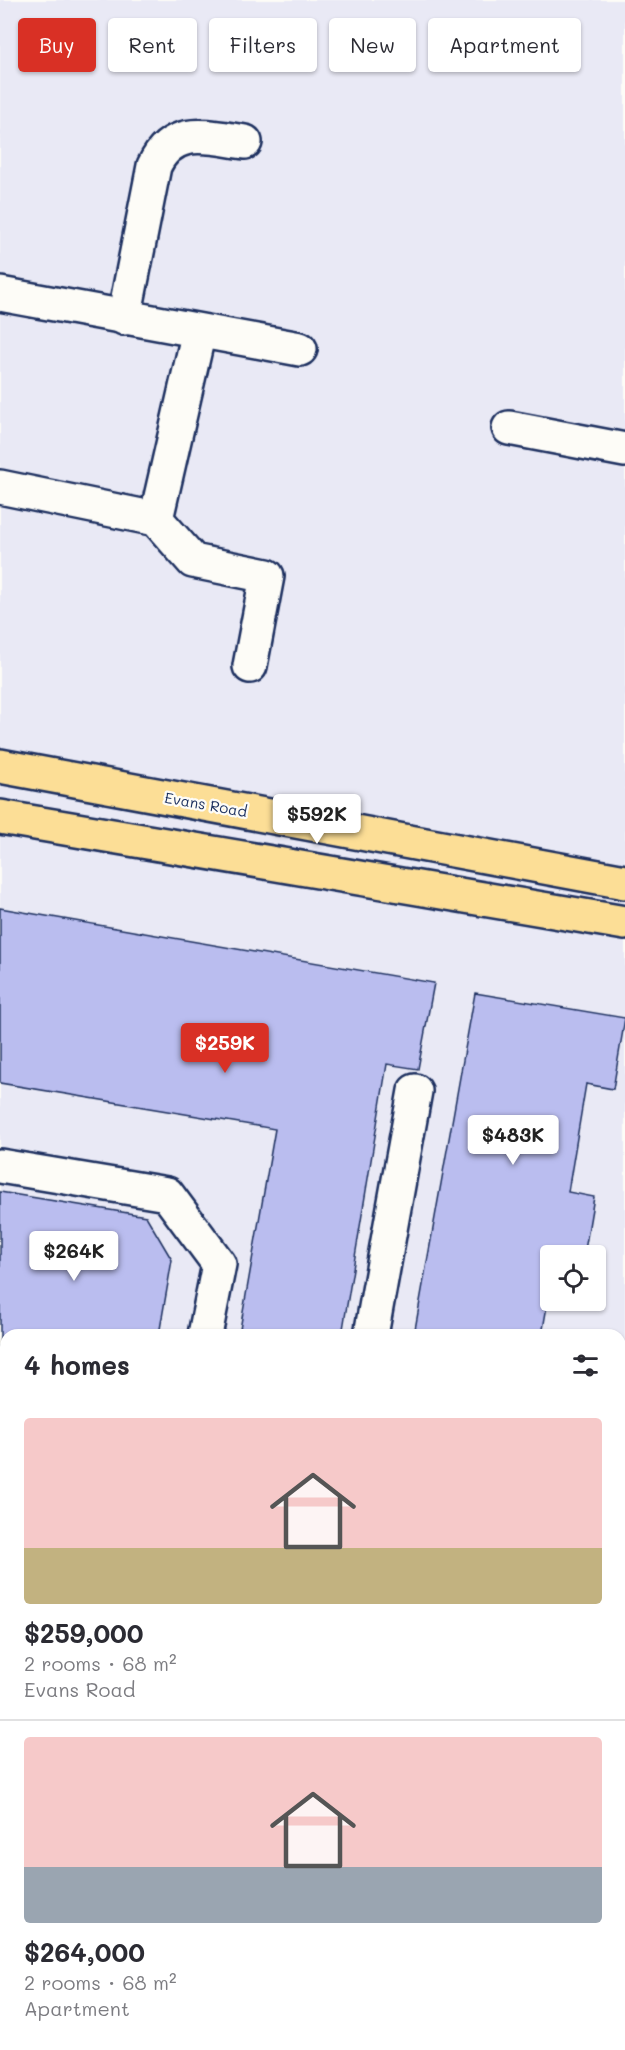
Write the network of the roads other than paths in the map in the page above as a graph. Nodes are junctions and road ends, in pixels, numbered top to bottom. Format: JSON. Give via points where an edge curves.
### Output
{"nodes":[{"id":1,"x":245,"y":142,"type":"dead end"},
{"id":2,"x":0,"y":294,"type":"edge"},
{"id":3,"x":124,"y":318,"type":"junction"},
{"id":4,"x":199,"y":331,"type":"junction"},
{"id":5,"x":300,"y":349,"type":"dead end"},
{"id":6,"x":509,"y":428,"type":"dead end"},
{"id":7,"x":625,"y":450,"type":"edge"},
{"id":8,"x":0,"y":487,"type":"edge"},
{"id":9,"x":156,"y":519,"type":"junction"},
{"id":10,"x":250,"y":666,"type":"dead end"},
{"id":11,"x":0,"y":766,"type":"edge"},
{"id":12,"x":0,"y":817,"type":"edge"},
{"id":13,"x":625,"y":882,"type":"edge"},
{"id":14,"x":625,"y":923,"type":"edge"},
{"id":15,"x":415,"y":1091,"type":"dead end"},
{"id":16,"x":0,"y":1166,"type":"edge"},
{"id":17,"x":206,"y":1329,"type":"edge"},
{"id":18,"x":373,"y":1329,"type":"edge"}],
"edges":[{"from":1,"to":3,"type":"street","via":[[183,137],[159,155]]},
{"from":2,"to":3,"type":"street"},
{"from":3,"to":4,"type":"street"},
{"from":4,"to":5,"type":"street"},
{"from":4,"to":9,"type":"street"},
{"from":6,"to":7,"type":"street"},
{"from":8,"to":9,"type":"street"},
{"from":9,"to":10,"type":"street","via":[[193,561],[267,576]]},
{"from":11,"to":13,"type":"main road","name":"Evans Road"},
{"from":12,"to":14,"type":"main road"},
{"from":15,"to":18,"type":"street"},
{"from":16,"to":17,"type":"street","via":[[167,1194],[219,1264]]}]}
